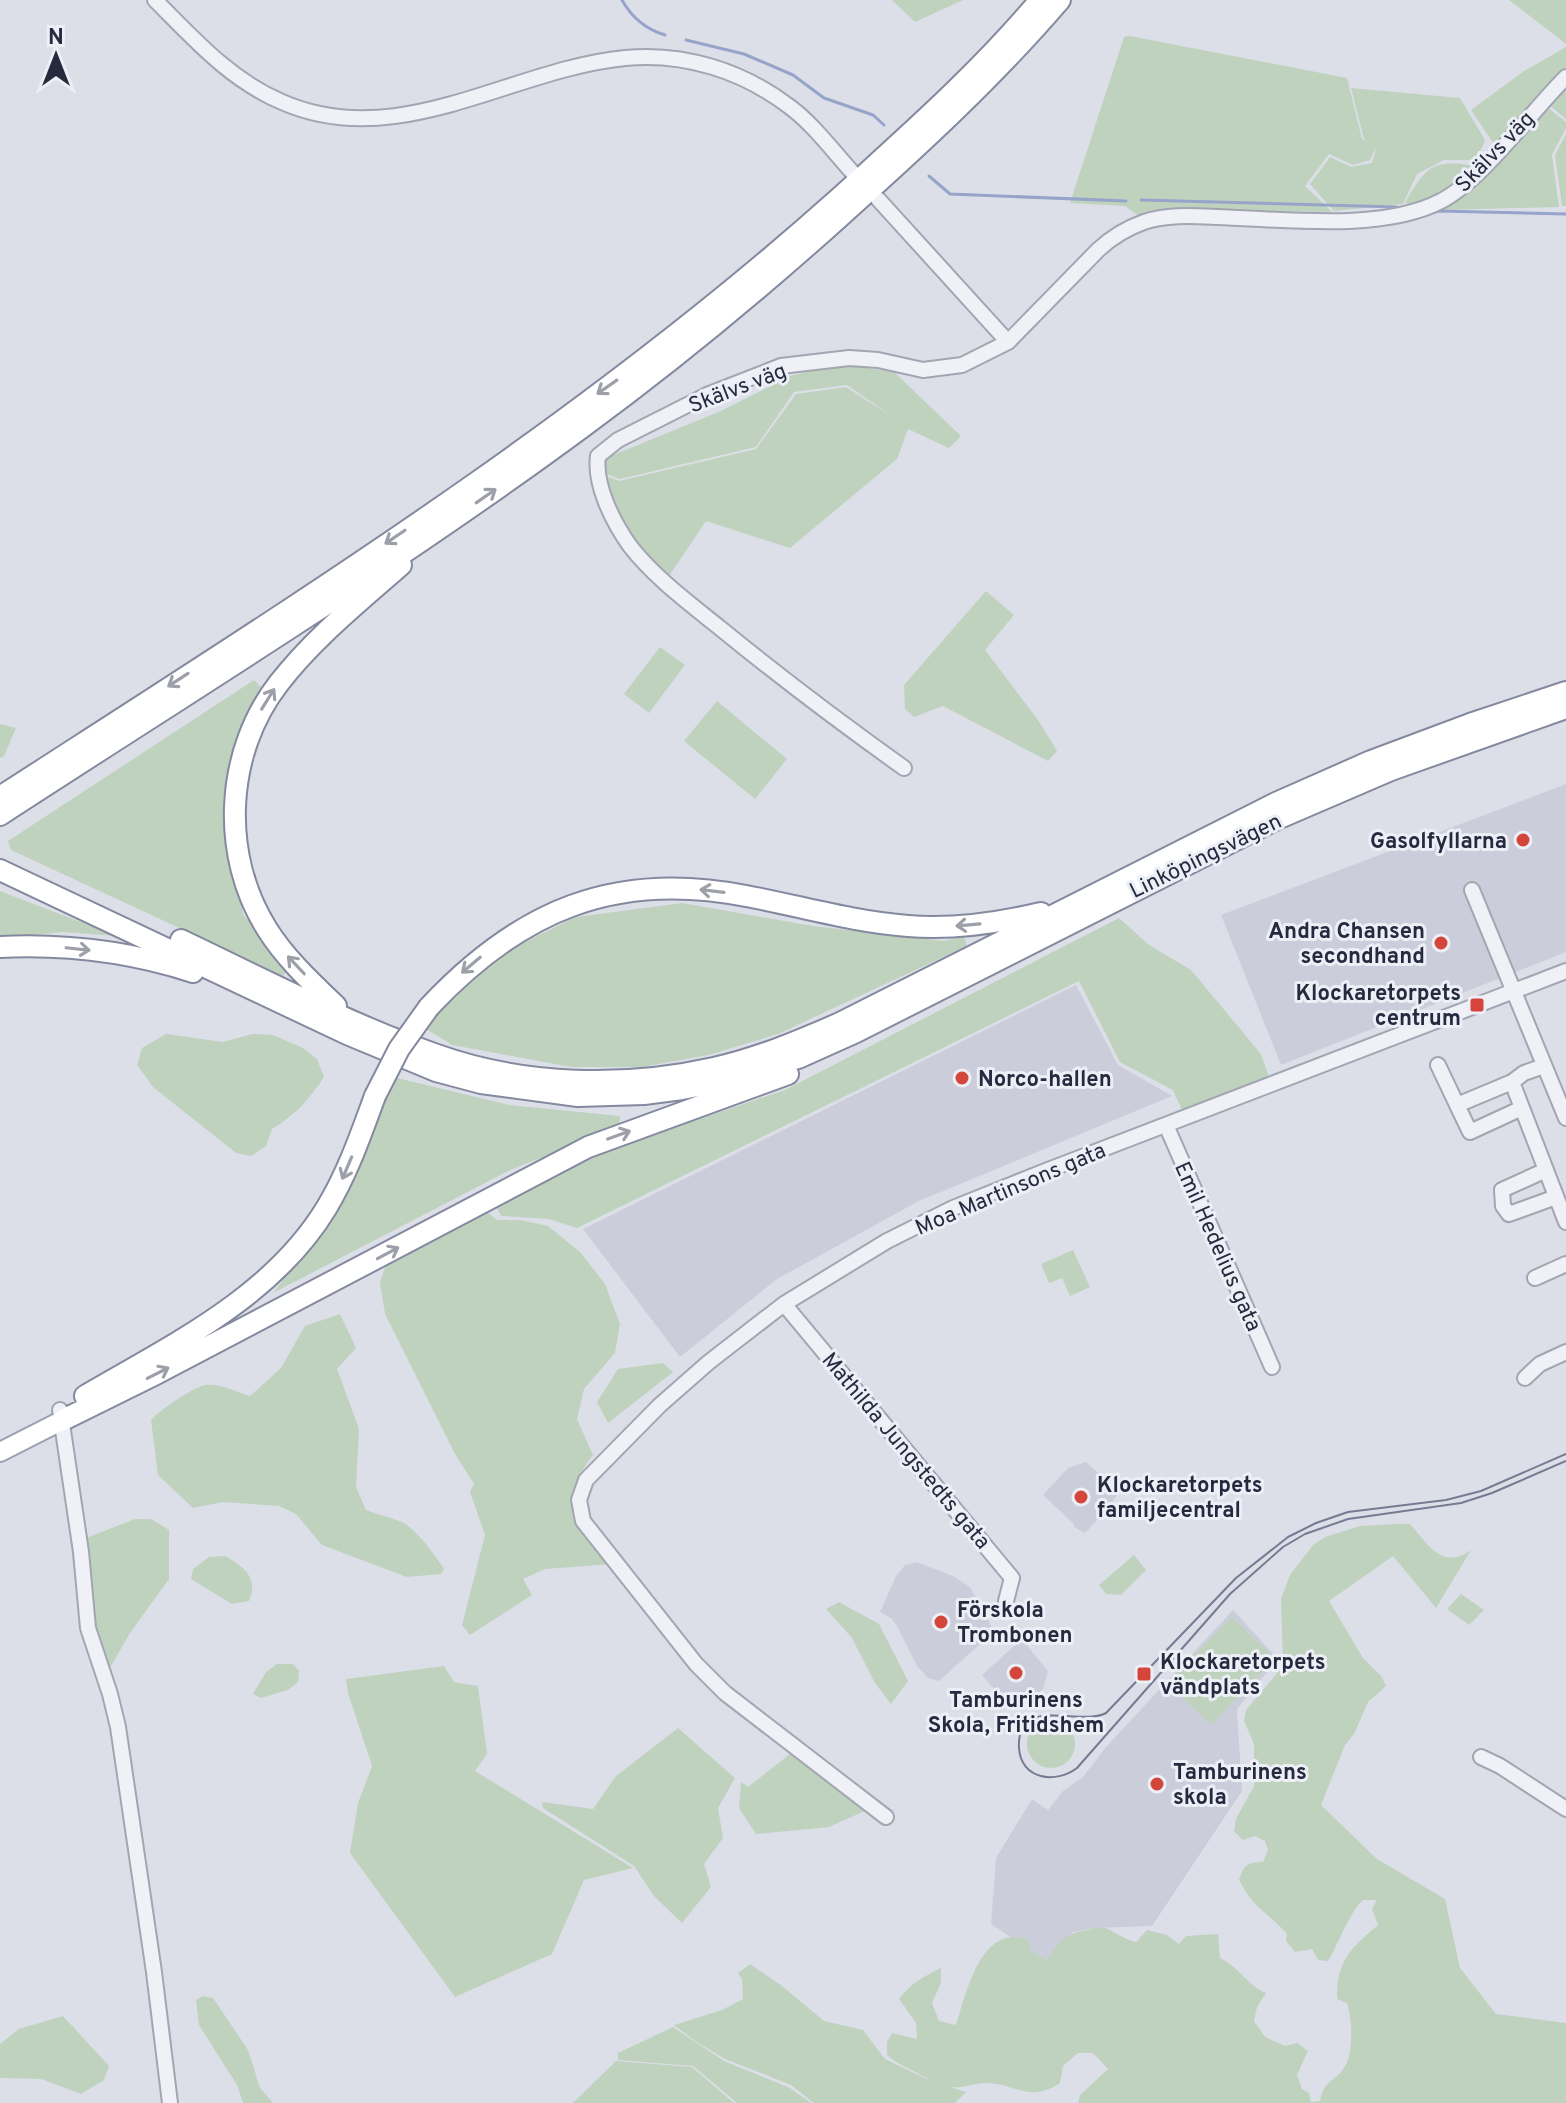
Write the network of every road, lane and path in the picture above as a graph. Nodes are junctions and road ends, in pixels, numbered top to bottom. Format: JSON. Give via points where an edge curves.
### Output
{"nodes":[{"id":1,"x":155,"y":0,"type":"edge"},
{"id":2,"x":1040,"y":0,"type":"edge"},
{"id":3,"x":1060,"y":0,"type":"edge"},
{"id":4,"x":1566,"y":77,"type":"edge"},
{"id":5,"x":853,"y":173,"type":"dead end"},
{"id":6,"x":878,"y":199,"type":"dead end"},
{"id":7,"x":1008,"y":342,"type":"junction"},
{"id":8,"x":455,"y":517,"type":"junction"},
{"id":9,"x":1566,"y":692,"type":"edge"},
{"id":10,"x":1566,"y":708,"type":"edge"},
{"id":11,"x":904,"y":768,"type":"dead end"},
{"id":12,"x":0,"y":797,"type":"edge"},
{"id":13,"x":0,"y":815,"type":"edge"},
{"id":14,"x":3,"y":864,"type":"edge"},
{"id":15,"x":1472,"y":890,"type":"dead end"},
{"id":16,"x":1072,"y":905,"type":"junction"},
{"id":17,"x":0,"y":947,"type":"edge"},
{"id":18,"x":1566,"y":971,"type":"edge"},
{"id":19,"x":1514,"y":991,"type":"junction"},
{"id":20,"x":253,"y":992,"type":"junction"},
{"id":21,"x":351,"y":1020,"type":"junction"},
{"id":22,"x":856,"y":1032,"type":"junction"},
{"id":23,"x":1438,"y":1065,"type":"dead end"},
{"id":24,"x":1544,"y":1066,"type":"junction"},
{"id":25,"x":1512,"y":1082,"type":"junction"},
{"id":26,"x":644,"y":1086,"type":"junction"},
{"id":27,"x":1457,"y":1105,"type":"junction"},
{"id":28,"x":1522,"y":1108,"type":"junction"},
{"id":29,"x":1566,"y":1118,"type":"edge"},
{"id":30,"x":1166,"y":1125,"type":"junction"},
{"id":31,"x":1546,"y":1170,"type":"junction"},
{"id":32,"x":1556,"y":1197,"type":"junction"},
{"id":33,"x":1566,"y":1222,"type":"edge"},
{"id":34,"x":1566,"y":1264,"type":"edge"},
{"id":35,"x":1535,"y":1278,"type":"dead end"},
{"id":36,"x":784,"y":1304,"type":"junction"},
{"id":37,"x":1566,"y":1352,"type":"edge"},
{"id":38,"x":1272,"y":1367,"type":"dead end"},
{"id":39,"x":1525,"y":1378,"type":"dead end"},
{"id":40,"x":61,"y":1415,"type":"junction"},
{"id":41,"x":0,"y":1444,"type":"edge"},
{"id":42,"x":0,"y":1452,"type":"edge"},
{"id":43,"x":1006,"y":1601,"type":"dead end"},
{"id":44,"x":1481,"y":1757,"type":"dead end"},
{"id":45,"x":1566,"y":1809,"type":"edge"},
{"id":46,"x":886,"y":1817,"type":"dead end"},
{"id":47,"x":170,"y":2103,"type":"edge"}],
"edges":[{"from":1,"to":5,"type":"street","via":[[222,66],[250,85],[284,103],[332,116],[414,114],[597,63],[673,58],[751,82],[792,108]]},
{"from":2,"to":12,"type":"highway","one_way":true,"via":[[1001,46],[906,138],[763,265],[638,366],[351,567]]},
{"from":8,"to":3,"type":"highway","one_way":true,"via":[[627,393],[794,258],[928,138],[1012,56]]},
{"from":4,"to":7,"type":"street","name":"Skälvs väg","via":[[1459,191],[1439,202],[1392,218],[1362,221],[1191,216],[1147,220],[1112,237]]},
{"from":6,"to":7,"type":"street"},
{"from":7,"to":11,"type":"street","name":"Skälvs väg","via":[[962,365],[923,370],[849,358],[781,366],[707,395],[618,440],[598,456],[596,472],[613,516],[630,546],[667,586],[785,682]]},
{"from":8,"to":13,"type":"highway"},
{"from":21,"to":8,"type":"highway","one_way":true,"via":[[281,949],[248,890],[235,830],[240,767],[256,720],[278,684],[321,637]]},
{"from":9,"to":16,"type":"highway","name":"Linköpingsvägen","via":[[1331,778]]},
{"from":10,"to":22,"type":"highway","name":"Linköpingsvägen","via":[[1290,813]]},
{"from":14,"to":20,"type":"highway"},
{"from":14,"to":21,"type":"highway"},
{"from":15,"to":19,"type":"street"},
{"from":16,"to":26,"type":"highway","via":[[793,1044]]},
{"from":16,"to":40,"type":"highway","one_way":true,"bridge":true,"via":[[998,922],[942,927],[861,920],[681,888],[618,892],[563,908],[509,936],[429,1007],[375,1096],[341,1183],[290,1256],[223,1312]]},
{"from":17,"to":20,"type":"highway","one_way":true,"via":[[58,947],[136,957]]},
{"from":18,"to":19,"type":"street","name":"Moa Martinsons gata"},
{"from":19,"to":24,"type":"street"},
{"from":19,"to":30,"type":"street","name":"Moa Martinsons gata"},
{"from":20,"to":26,"type":"highway","via":[[436,1071],[481,1083],[578,1096]]},
{"from":21,"to":26,"type":"highway","via":[[483,1068]]},
{"from":22,"to":26,"type":"highway","via":[[798,1058],[719,1082]]},
{"from":40,"to":22,"type":"highway","one_way":true,"via":[[212,1345],[574,1153],[797,1070]]},
{"from":23,"to":27,"type":"street"},
{"from":24,"to":25,"type":"street"},
{"from":24,"to":29,"type":"street"},
{"from":25,"to":27,"type":"street"},
{"from":25,"to":28,"type":"street"},
{"from":27,"to":28,"type":"street","via":[[1470,1132]]},
{"from":28,"to":31,"type":"street"},
{"from":30,"to":36,"type":"street","name":"Moa Martinsons gata","via":[[953,1208]]},
{"from":30,"to":38,"type":"street","name":"Emil Hedelius gata"},
{"from":31,"to":32,"type":"street"},
{"from":31,"to":32,"type":"street","via":[[1502,1190],[1503,1206],[1509,1214]]},
{"from":32,"to":33,"type":"street"},
{"from":34,"to":35,"type":"street"},
{"from":36,"to":43,"type":"street","name":"Mathilda Jungstedts gata","via":[[1012,1578]]},
{"from":36,"to":46,"type":"street","name":"Moa Martinsons gata","via":[[660,1405],[586,1480],[579,1500],[583,1521],[725,1693]]},
{"from":37,"to":39,"type":"street"},
{"from":40,"to":41,"type":"main road"},
{"from":40,"to":42,"type":"main road"},
{"from":40,"to":47,"type":"street","via":[[88,1628],[118,1727]]},
{"from":44,"to":45,"type":"street"}]}
